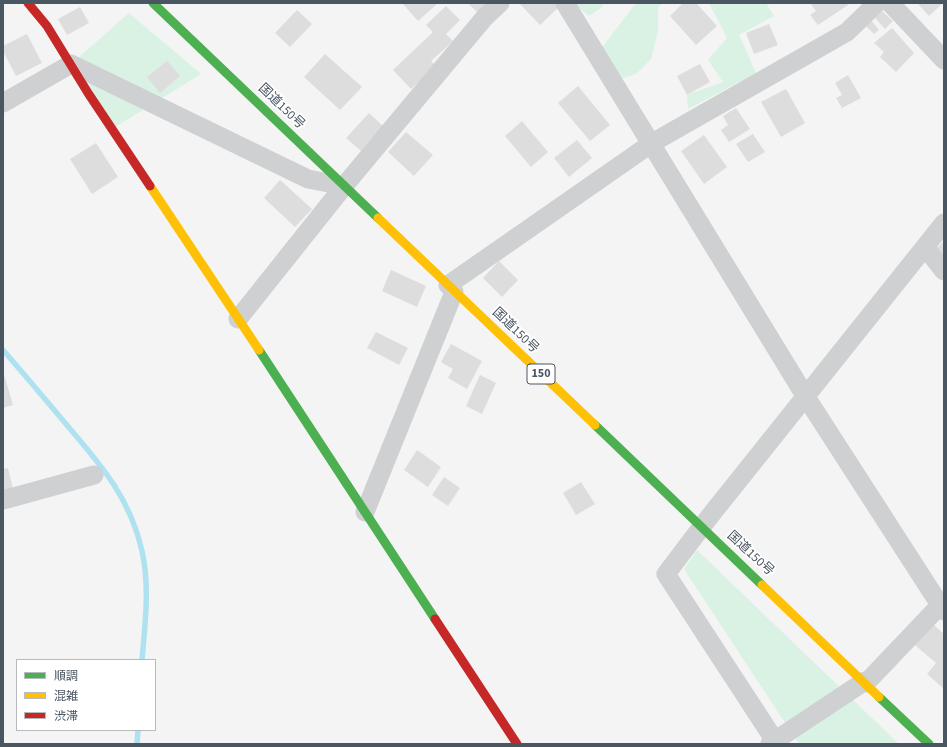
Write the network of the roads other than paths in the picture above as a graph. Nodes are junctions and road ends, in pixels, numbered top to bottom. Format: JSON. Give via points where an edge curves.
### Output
{"nodes":[{"id":1,"x":28,"y":3,"type":"edge"},
{"id":2,"x":152,"y":3,"type":"edge"},
{"id":3,"x":500,"y":3,"type":"edge"},
{"id":4,"x":565,"y":3,"type":"edge"},
{"id":5,"x":881,"y":3,"type":"edge"},
{"id":6,"x":944,"y":60,"type":"edge"},
{"id":7,"x":70,"y":64,"type":"junction"},
{"id":8,"x":3,"y":103,"type":"edge"},
{"id":9,"x":652,"y":143,"type":"junction"},
{"id":10,"x":344,"y":186,"type":"junction"},
{"id":11,"x":944,"y":223,"type":"edge"},
{"id":12,"x":925,"y":247,"type":"junction"},
{"id":13,"x":944,"y":271,"type":"edge"},
{"id":14,"x":451,"y":288,"type":"junction"},
{"id":15,"x":238,"y":319,"type":"junction"},
{"id":16,"x":803,"y":391,"type":"junction"},
{"id":17,"x":94,"y":475,"type":"dead end"},
{"id":18,"x":3,"y":500,"type":"edge"},
{"id":19,"x":365,"y":512,"type":"junction"},
{"id":20,"x":701,"y":527,"type":"junction"},
{"id":21,"x":943,"y":606,"type":"edge"},
{"id":22,"x":865,"y":682,"type":"junction"},
{"id":23,"x":778,"y":740,"type":"edge"},
{"id":24,"x":517,"y":744,"type":"edge"},
{"id":25,"x":929,"y":744,"type":"edge"}],
"edges":[{"from":1,"to":7,"type":"main road","via":[[47,26]]},
{"from":2,"to":10,"type":"main road","name":"国道150号","number":"150"},
{"from":3,"to":10,"type":"street","via":[[485,17]]},
{"from":4,"to":9,"type":"street"},
{"from":5,"to":6,"type":"street"},
{"from":5,"to":9,"type":"street","via":[[847,32]]},
{"from":7,"to":8,"type":"street"},
{"from":7,"to":10,"type":"street","via":[[308,179]]},
{"from":7,"to":15,"type":"main road"},
{"from":9,"to":14,"type":"street"},
{"from":9,"to":16,"type":"street"},
{"from":10,"to":14,"type":"main road","name":"国道150号","number":"150"},
{"from":10,"to":15,"type":"street"},
{"from":11,"to":12,"type":"street"},
{"from":12,"to":13,"type":"street"},
{"from":12,"to":16,"type":"street"},
{"from":14,"to":19,"type":"street"},
{"from":14,"to":20,"type":"main road","name":"国道150号","number":"150"},
{"from":15,"to":19,"type":"main road"},
{"from":16,"to":20,"type":"street"},
{"from":16,"to":21,"type":"street"},
{"from":17,"to":18,"type":"street"},
{"from":19,"to":24,"type":"main road"},
{"from":20,"to":22,"type":"main road","name":"国道150号","number":"150"},
{"from":20,"to":23,"type":"street","via":[[666,574]]},
{"from":21,"to":22,"type":"street"},
{"from":22,"to":23,"type":"street"},
{"from":22,"to":25,"type":"main road","name":"国道150号","number":"150"}]}
